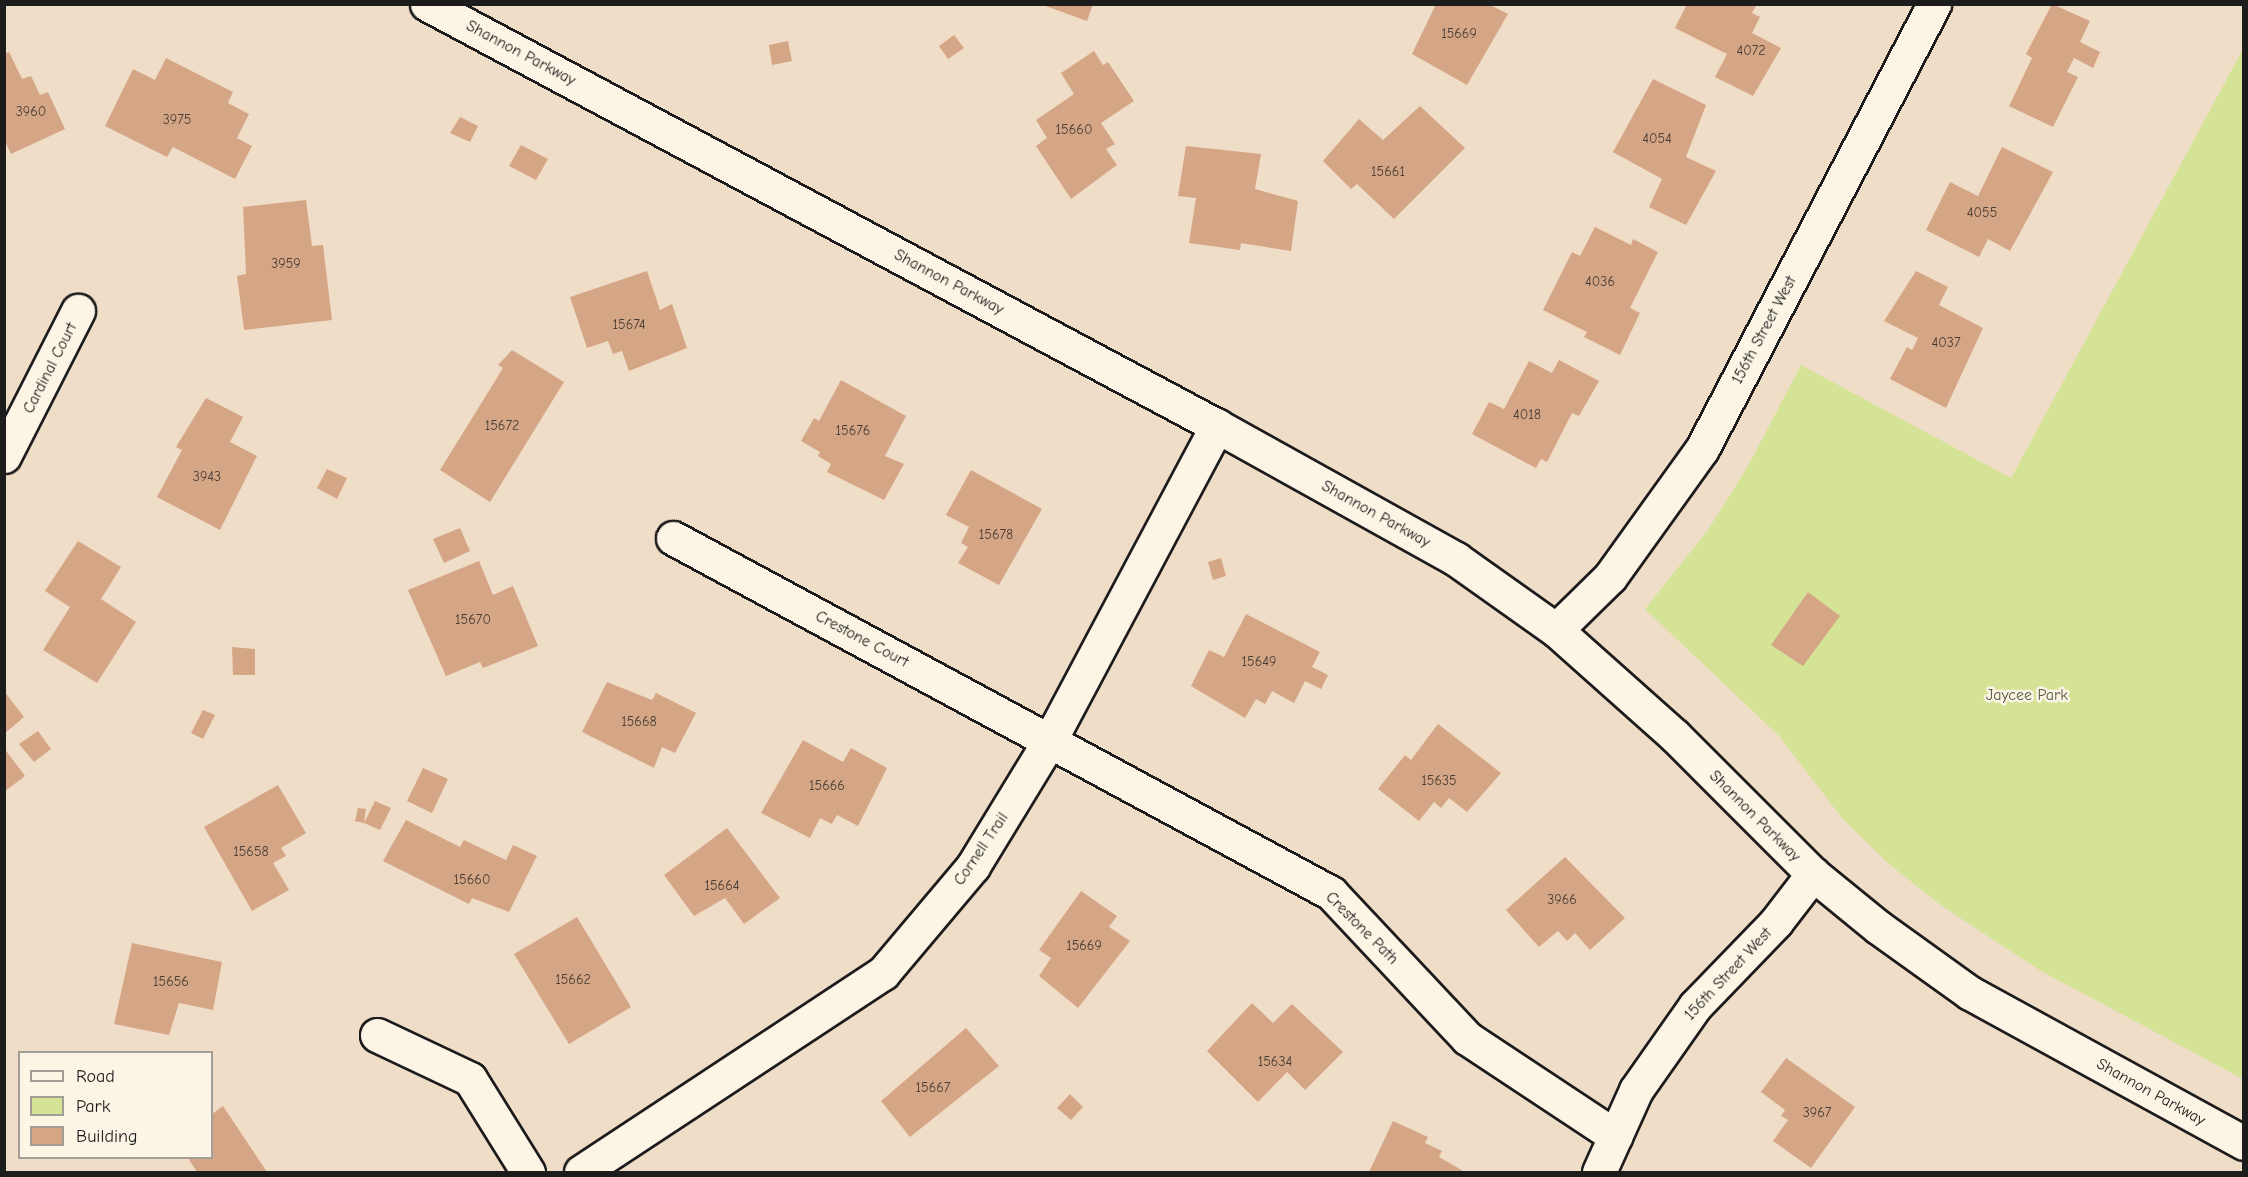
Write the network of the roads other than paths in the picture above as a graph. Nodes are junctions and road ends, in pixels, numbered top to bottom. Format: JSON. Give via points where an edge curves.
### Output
{"nodes":[{"id":1,"x":427,"y":4,"type":"edge"},
{"id":2,"x":1934,"y":4,"type":"edge"},
{"id":3,"x":78,"y":311,"type":"dead end"},
{"id":4,"x":1217,"y":426,"type":"junction"},
{"id":5,"x":4,"y":456,"type":"edge"},
{"id":6,"x":673,"y":538,"type":"dead end"},
{"id":7,"x":1556,"y":630,"type":"junction"},
{"id":8,"x":1050,"y":740,"type":"junction"},
{"id":9,"x":1813,"y":874,"type":"junction"},
{"id":10,"x":377,"y":1035,"type":"dead end"},
{"id":11,"x":1615,"y":1137,"type":"junction"},
{"id":12,"x":2244,"y":1143,"type":"edge"},
{"id":13,"x":528,"y":1173,"type":"edge"},
{"id":14,"x":580,"y":1173,"type":"edge"},
{"id":15,"x":1599,"y":1173,"type":"edge"}],
"edges":[{"from":1,"to":4,"type":"street","name":"Shannon Parkway"},
{"from":2,"to":7,"type":"street","name":"156th Street West","via":[[1702,448],[1610,577]]},
{"from":3,"to":5,"type":"street","name":"Cardinal Court"},
{"from":4,"to":7,"type":"street","name":"Shannon Parkway","via":[[1456,559]]},
{"from":4,"to":8,"type":"street","name":"Cornell Trail"},
{"from":6,"to":8,"type":"street","name":"Crestone Court"},
{"from":7,"to":9,"type":"street","name":"Shannon Parkway","via":[[1675,736]]},
{"from":8,"to":11,"type":"street","name":"Crestone Path","via":[[1331,893],[1467,1038]]},
{"from":8,"to":14,"type":"street","name":"Cornell Trail","via":[[973,866],[883,973]]},
{"from":9,"to":11,"type":"street","name":"156th Street West","via":[[1776,922],[1695,1006],[1636,1090]]},
{"from":9,"to":12,"type":"street","name":"Shannon Parkway","via":[[1970,993]]},
{"from":10,"to":13,"type":"street","via":[[470,1079]]},
{"from":11,"to":15,"type":"street","name":"156th Street West"}]}
